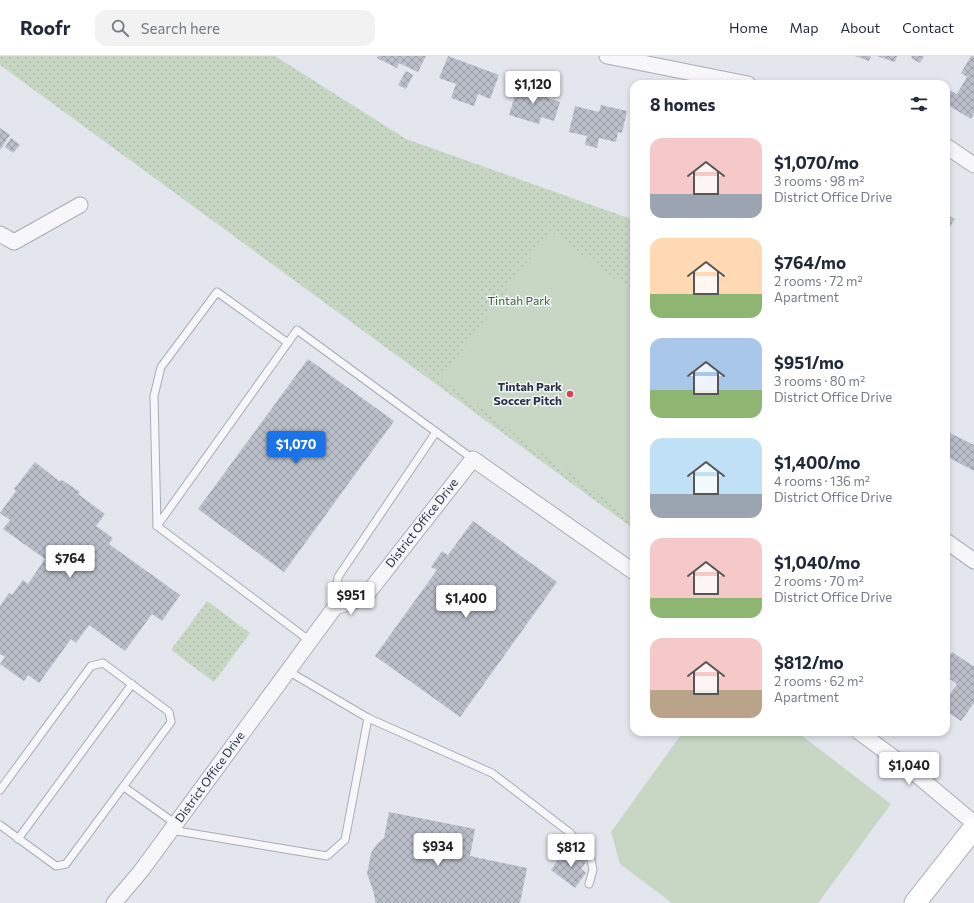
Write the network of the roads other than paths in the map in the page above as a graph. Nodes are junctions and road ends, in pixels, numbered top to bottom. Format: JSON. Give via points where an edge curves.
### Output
{"nodes":[{"id":1,"x":607,"y":56,"type":"edge"},
{"id":2,"x":728,"y":80,"type":"edge"},
{"id":3,"x":950,"y":149,"type":"edge"},
{"id":4,"x":974,"y":165,"type":"edge"},
{"id":5,"x":80,"y":205,"type":"dead end"},
{"id":6,"x":0,"y":234,"type":"edge"},
{"id":7,"x":288,"y":343,"type":"junction"},
{"id":8,"x":436,"y":432,"type":"junction"},
{"id":9,"x":472,"y":459,"type":"junction"},
{"id":10,"x":157,"y":526,"type":"junction"},
{"id":11,"x":950,"y":544,"type":"edge"},
{"id":12,"x":974,"y":561,"type":"edge"},
{"id":13,"x":630,"y":569,"type":"edge"},
{"id":14,"x":335,"y":607,"type":"junction"},
{"id":15,"x":310,"y":641,"type":"junction"},
{"id":16,"x":288,"y":671,"type":"junction"},
{"id":17,"x":132,"y":684,"type":"junction"},
{"id":18,"x":368,"y":718,"type":"junction"},
{"id":19,"x":864,"y":736,"type":"edge"},
{"id":20,"x":124,"y":787,"type":"junction"},
{"id":21,"x":0,"y":790,"type":"edge"},
{"id":22,"x":974,"y":823,"type":"edge"},
{"id":23,"x":0,"y":825,"type":"edge"},
{"id":24,"x":173,"y":827,"type":"junction"},
{"id":25,"x":974,"y":828,"type":"edge"},
{"id":26,"x":18,"y":839,"type":"junction"},
{"id":27,"x":589,"y":884,"type":"dead end"},
{"id":28,"x":114,"y":903,"type":"edge"},
{"id":29,"x":915,"y":903,"type":"edge"}],
"edges":[{"from":1,"to":2,"type":"street"},
{"from":3,"to":4,"type":"street"},
{"from":5,"to":6,"type":"street","via":[[14,242]]},
{"from":7,"to":8,"type":"lane","via":[[297,330]]},
{"from":7,"to":10,"type":"lane"},
{"from":7,"to":10,"type":"lane","via":[[217,292],[161,367],[154,396]]},
{"from":8,"to":9,"type":"lane"},
{"from":8,"to":14,"type":"lane","via":[[338,577]]},
{"from":9,"to":13,"type":"street"},
{"from":9,"to":14,"type":"street","name":"District Office Drive","via":[[364,598]]},
{"from":10,"to":15,"type":"lane"},
{"from":11,"to":12,"type":"street"},
{"from":14,"to":15,"type":"street","name":"District Office Drive"},
{"from":15,"to":16,"type":"street","name":"District Office Drive"},
{"from":16,"to":18,"type":"lane"},
{"from":16,"to":24,"type":"street","name":"District Office Drive"},
{"from":17,"to":20,"type":"lane","via":[[169,712],[171,722]]},
{"from":17,"to":21,"type":"lane","via":[[103,663],[91,666]]},
{"from":17,"to":26,"type":"lane"},
{"from":18,"to":24,"type":"lane","via":[[345,840],[327,856]]},
{"from":18,"to":27,"type":"lane","via":[[492,772],[569,832],[590,854],[593,870]]},
{"from":19,"to":22,"type":"street","via":[[912,771]]},
{"from":20,"to":24,"type":"lane"},
{"from":20,"to":26,"type":"lane","via":[[66,864],[56,866]]},
{"from":23,"to":26,"type":"lane"},
{"from":24,"to":28,"type":"street","name":"District Office Drive"},
{"from":25,"to":29,"type":"street"}]}
